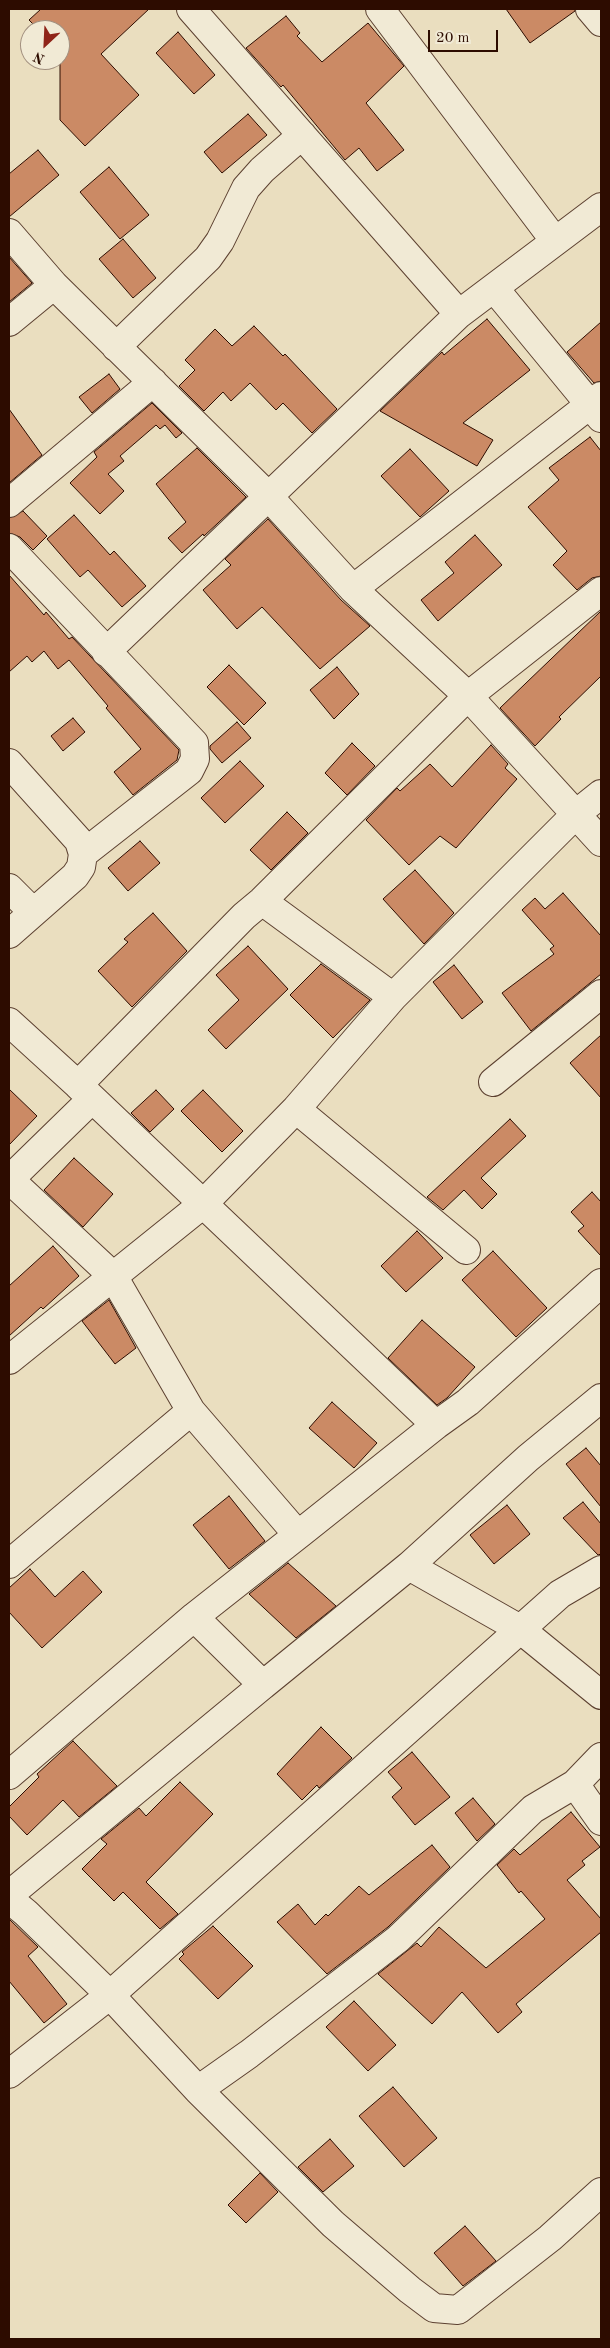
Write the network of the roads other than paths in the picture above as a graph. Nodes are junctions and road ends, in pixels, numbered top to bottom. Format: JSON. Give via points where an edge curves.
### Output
{"nodes":[{"id":1,"x":191,"y":9,"type":"edge"},
{"id":2,"x":380,"y":9,"type":"edge"},
{"id":3,"x":302,"y":135,"type":"junction"},
{"id":4,"x":601,"y":207,"type":"edge"},
{"id":5,"x":9,"y":233,"type":"edge"},
{"id":6,"x":555,"y":241,"type":"junction"},
{"id":7,"x":54,"y":285,"type":"junction"},
{"id":8,"x":494,"y":288,"type":"junction"},
{"id":9,"x":459,"y":314,"type":"junction"},
{"id":10,"x":9,"y":322,"type":"edge"},
{"id":11,"x":116,"y":346,"type":"junction"},
{"id":12,"x":153,"y":382,"type":"junction"},
{"id":13,"x":598,"y":407,"type":"edge"},
{"id":14,"x":269,"y":497,"type":"junction"},
{"id":15,"x":9,"y":503,"type":"edge"},
{"id":16,"x":9,"y":548,"type":"edge"},
{"id":17,"x":353,"y":589,"type":"junction"},
{"id":18,"x":601,"y":591,"type":"edge"},
{"id":19,"x":106,"y":652,"type":"junction"},
{"id":20,"x":468,"y":696,"type":"junction"},
{"id":21,"x":9,"y":763,"type":"edge"},
{"id":22,"x":601,"y":794,"type":"edge"},
{"id":23,"x":576,"y":814,"type":"junction"},
{"id":24,"x":601,"y":842,"type":"edge"},
{"id":25,"x":83,"y":854,"type":"junction"},
{"id":26,"x":9,"y":888,"type":"edge"},
{"id":27,"x":262,"y":901,"type":"junction"},
{"id":28,"x":33,"y":912,"type":"junction"},
{"id":29,"x":9,"y":934,"type":"edge"},
{"id":30,"x":601,"y":994,"type":"edge"},
{"id":31,"x":393,"y":997,"type":"junction"},
{"id":32,"x":9,"y":1022,"type":"edge"},
{"id":33,"x":493,"y":1082,"type":"dead end"},
{"id":34,"x":85,"y":1092,"type":"junction"},
{"id":35,"x":296,"y":1110,"type":"junction"},
{"id":36,"x":9,"y":1179,"type":"edge"},
{"id":37,"x":203,"y":1204,"type":"junction"},
{"id":38,"x":466,"y":1250,"type":"dead end"},
{"id":39,"x":114,"y":1276,"type":"junction"},
{"id":40,"x":601,"y":1283,"type":"edge"},
{"id":41,"x":9,"y":1360,"type":"edge"},
{"id":42,"x":601,"y":1398,"type":"edge"},
{"id":43,"x":190,"y":1411,"type":"junction"},
{"id":44,"x":436,"y":1425,"type":"junction"},
{"id":45,"x":298,"y":1535,"type":"junction"},
{"id":46,"x":9,"y":1564,"type":"edge"},
{"id":47,"x":409,"y":1566,"type":"junction"},
{"id":48,"x":601,"y":1570,"type":"edge"},
{"id":49,"x":194,"y":1617,"type":"junction"},
{"id":50,"x":520,"y":1628,"type":"junction"},
{"id":51,"x":263,"y":1685,"type":"junction"},
{"id":52,"x":601,"y":1695,"type":"edge"},
{"id":53,"x":601,"y":1757,"type":"edge"},
{"id":54,"x":9,"y":1775,"type":"edge"},
{"id":55,"x":575,"y":1784,"type":"junction"},
{"id":56,"x":601,"y":1821,"type":"edge"},
{"id":57,"x":9,"y":1895,"type":"edge"},
{"id":58,"x":9,"y":1899,"type":"edge"},
{"id":59,"x":110,"y":1995,"type":"junction"},
{"id":60,"x":9,"y":2074,"type":"edge"},
{"id":61,"x":198,"y":2090,"type":"junction"},
{"id":62,"x":601,"y":2192,"type":"edge"}],
"edges":[{"from":1,"to":3,"type":"street"},
{"from":2,"to":6,"type":"street"},
{"from":3,"to":9,"type":"street"},
{"from":3,"to":11,"type":"street","via":[[246,188],[208,258]]},
{"from":4,"to":6,"type":"street"},
{"from":5,"to":7,"type":"street"},
{"from":6,"to":8,"type":"street"},
{"from":7,"to":10,"type":"street"},
{"from":7,"to":11,"type":"street"},
{"from":8,"to":9,"type":"street"},
{"from":8,"to":13,"type":"street"},
{"from":9,"to":14,"type":"street"},
{"from":11,"to":12,"type":"street"},
{"from":12,"to":14,"type":"street"},
{"from":12,"to":15,"type":"street"},
{"from":13,"to":17,"type":"street"},
{"from":14,"to":17,"type":"street"},
{"from":14,"to":19,"type":"street"},
{"from":16,"to":19,"type":"street"},
{"from":17,"to":20,"type":"street"},
{"from":18,"to":20,"type":"street"},
{"from":19,"to":25,"type":"street","via":[[194,743],[195,759],[190,771]]},
{"from":20,"to":23,"type":"street"},
{"from":20,"to":27,"type":"street"},
{"from":21,"to":25,"type":"street","via":[[79,841]]},
{"from":22,"to":23,"type":"street"},
{"from":23,"to":24,"type":"street"},
{"from":23,"to":31,"type":"street"},
{"from":25,"to":28,"type":"street","via":[[81,867],[75,876]]},
{"from":26,"to":28,"type":"street"},
{"from":27,"to":31,"type":"street"},
{"from":27,"to":34,"type":"street","via":[[244,916]]},
{"from":28,"to":29,"type":"street"},
{"from":30,"to":33,"type":"street"},
{"from":31,"to":35,"type":"street"},
{"from":32,"to":34,"type":"street"},
{"from":34,"to":36,"type":"street"},
{"from":34,"to":37,"type":"street"},
{"from":35,"to":37,"type":"street"},
{"from":35,"to":38,"type":"street"},
{"from":36,"to":39,"type":"street"},
{"from":37,"to":39,"type":"street"},
{"from":37,"to":44,"type":"street"},
{"from":39,"to":41,"type":"street"},
{"from":39,"to":43,"type":"street"},
{"from":40,"to":44,"type":"street","via":[[468,1402]]},
{"from":42,"to":47,"type":"street","via":[[528,1458]]},
{"from":43,"to":45,"type":"street"},
{"from":43,"to":46,"type":"street"},
{"from":44,"to":45,"type":"street"},
{"from":45,"to":49,"type":"street"},
{"from":47,"to":50,"type":"street"},
{"from":47,"to":51,"type":"street"},
{"from":48,"to":50,"type":"street","via":[[560,1594]]},
{"from":49,"to":51,"type":"street"},
{"from":49,"to":54,"type":"street"},
{"from":50,"to":52,"type":"street"},
{"from":50,"to":59,"type":"street"},
{"from":51,"to":57,"type":"street"},
{"from":53,"to":55,"type":"street"},
{"from":55,"to":56,"type":"street"},
{"from":55,"to":61,"type":"street","via":[[533,1809],[398,1939]]},
{"from":58,"to":59,"type":"street"},
{"from":59,"to":60,"type":"street"},
{"from":59,"to":61,"type":"street"},
{"from":61,"to":62,"type":"street","via":[[333,2224],[434,2308],[458,2310],[550,2238]]}]}
